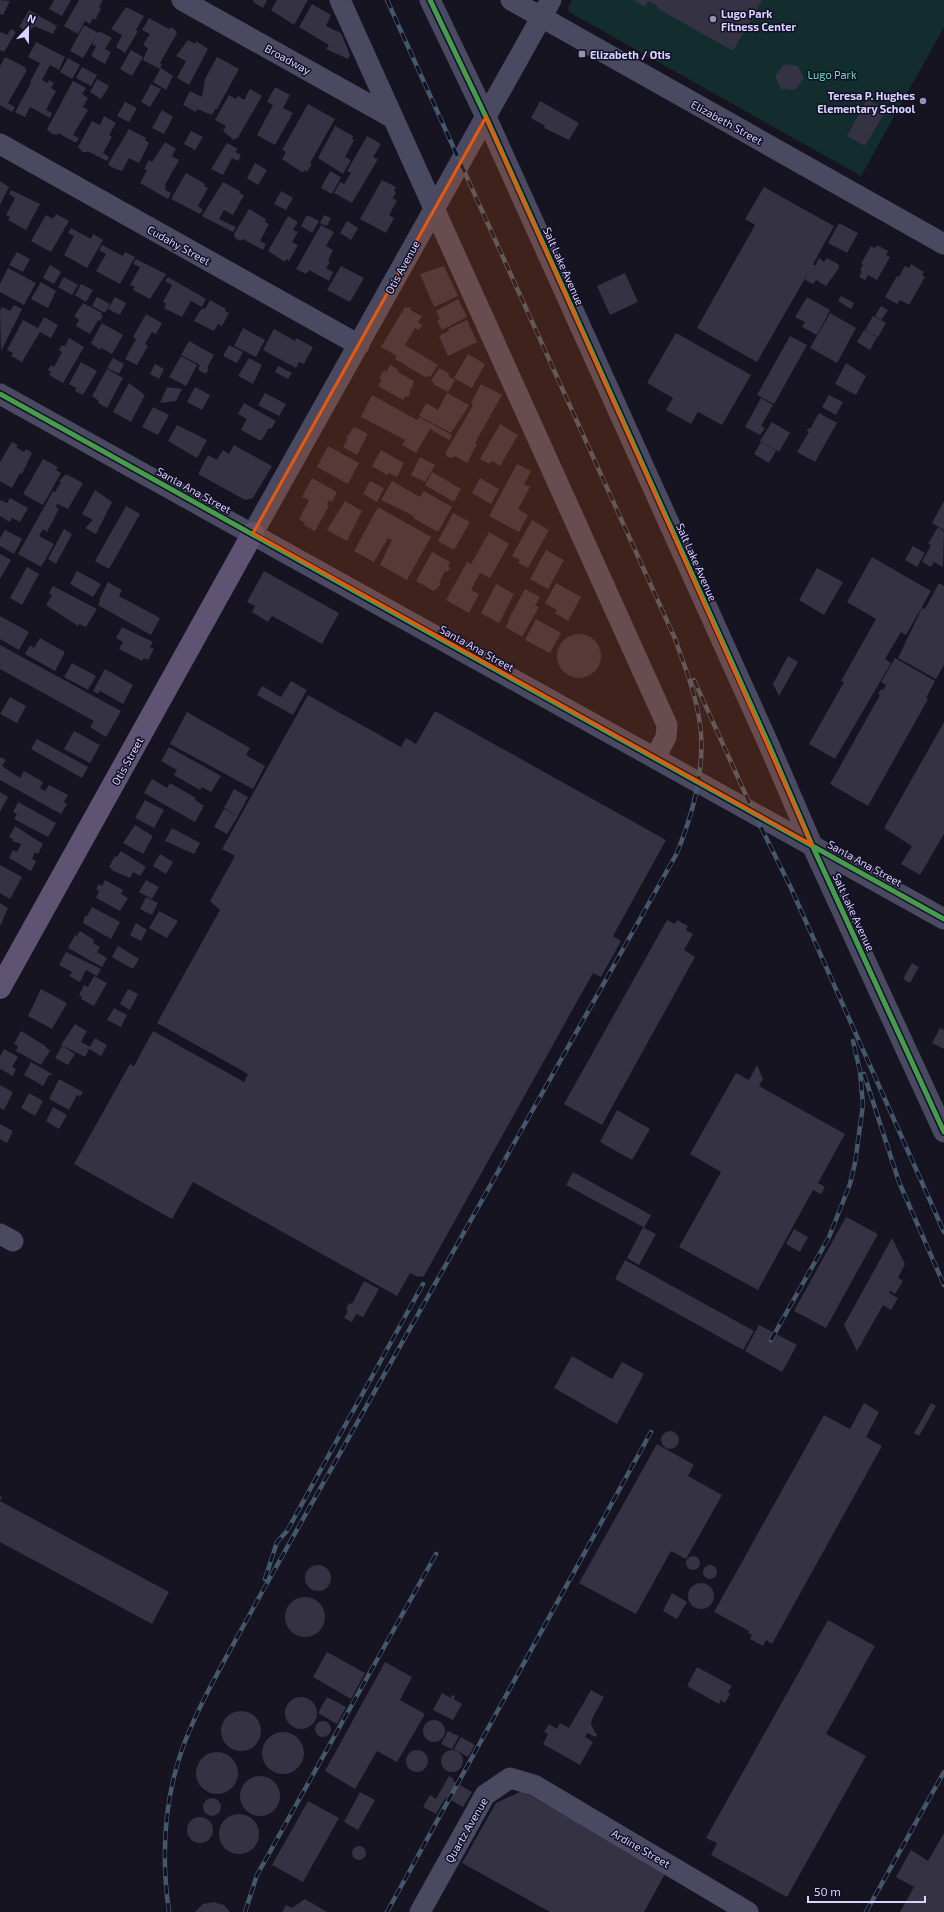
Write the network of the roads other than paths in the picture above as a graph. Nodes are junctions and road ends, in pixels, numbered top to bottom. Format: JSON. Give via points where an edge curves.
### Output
{"nodes":[{"id":1,"x":182,"y":0,"type":"edge"},
{"id":2,"x":340,"y":0,"type":"edge"},
{"id":3,"x":430,"y":0,"type":"edge"},
{"id":4,"x":511,"y":0,"type":"edge"},
{"id":5,"x":546,"y":9,"type":"edge"},
{"id":6,"x":393,"y":118,"type":"junction"},
{"id":7,"x":486,"y":118,"type":"junction"},
{"id":8,"x":0,"y":144,"type":"edge"},
{"id":9,"x":435,"y":209,"type":"junction"},
{"id":10,"x":944,"y":244,"type":"edge"},
{"id":11,"x":359,"y":345,"type":"junction"},
{"id":12,"x":0,"y":394,"type":"edge"},
{"id":13,"x":253,"y":533,"type":"junction"},
{"id":14,"x":655,"y":758,"type":"junction"},
{"id":15,"x":812,"y":845,"type":"junction"},
{"id":16,"x":944,"y":919,"type":"edge"},
{"id":17,"x":0,"y":988,"type":"edge"},
{"id":18,"x":944,"y":1132,"type":"edge"},
{"id":19,"x":534,"y":1785,"type":"joint"},
{"id":20,"x":420,"y":1912,"type":"edge"},
{"id":21,"x":748,"y":1912,"type":"edge"}],
"edges":[{"from":1,"to":6,"type":"street","name":"Broadway"},
{"from":2,"to":6,"type":"street"},
{"from":3,"to":7,"type":"street","name":"Salt Lake Avenue"},
{"from":4,"to":5,"type":"street","name":"Elizabeth Street"},
{"from":5,"to":7,"type":"street","name":"Otis Avenue"},
{"from":5,"to":10,"type":"street","name":"Elizabeth Street"},
{"from":6,"to":9,"type":"street"},
{"from":7,"to":9,"type":"street","name":"Otis Avenue"},
{"from":7,"to":15,"type":"street","name":"Salt Lake Avenue"},
{"from":8,"to":11,"type":"street","name":"Cudahy Street"},
{"from":9,"to":11,"type":"street","name":"Otis Avenue"},
{"from":9,"to":14,"type":"street","via":[[667,725],[666,737]]},
{"from":11,"to":13,"type":"street","name":"Otis Avenue"},
{"from":12,"to":13,"type":"street","name":"Santa Ana Street"},
{"from":13,"to":14,"type":"street","name":"Santa Ana Street"},
{"from":13,"to":17,"type":"main road","name":"Otis Street"},
{"from":14,"to":15,"type":"street","name":"Santa Ana Street"},
{"from":15,"to":16,"type":"street","name":"Santa Ana Street"},
{"from":15,"to":18,"type":"street","name":"Salt Lake Avenue"},
{"from":19,"to":20,"type":"street","name":"Quartz Avenue","via":[[510,1778],[485,1795]]},
{"from":19,"to":21,"type":"street","name":"Ardine Street"}]}
